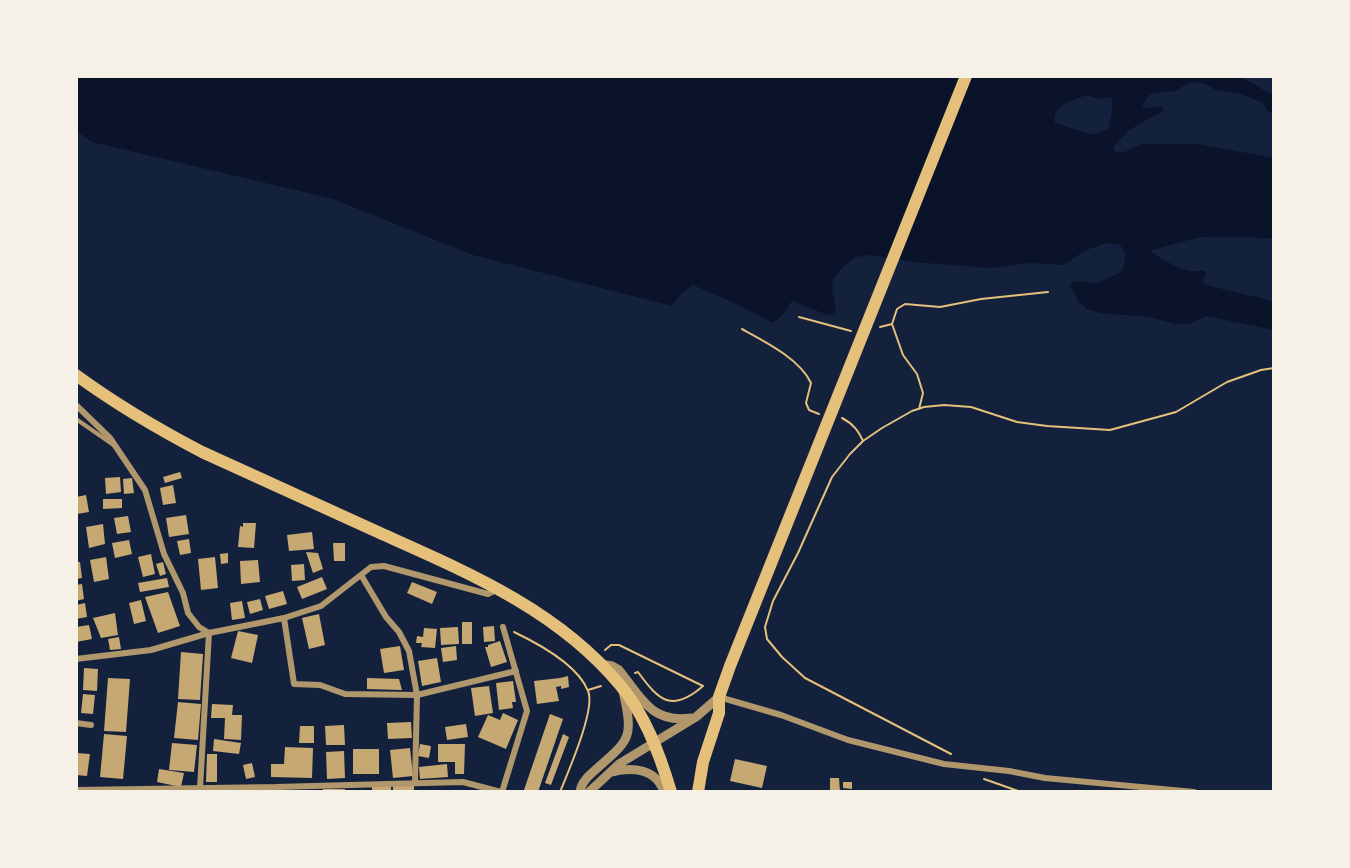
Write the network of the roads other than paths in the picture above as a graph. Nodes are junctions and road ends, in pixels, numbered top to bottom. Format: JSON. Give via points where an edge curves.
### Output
{"nodes":[{"id":1,"x":966,"y":76,"type":"edge"},
{"id":2,"x":76,"y":375,"type":"edge"},
{"id":3,"x":76,"y":405,"type":"edge"},
{"id":4,"x":76,"y":419,"type":"edge"},
{"id":5,"x":118,"y":448,"type":"junction"},
{"id":6,"x":361,"y":575,"type":"junction"},
{"id":7,"x":499,"y":589,"type":"junction"},
{"id":8,"x":284,"y":618,"type":"junction"},
{"id":9,"x":503,"y":627,"type":"road end"},
{"id":10,"x":209,"y":633,"type":"junction"},
{"id":11,"x":76,"y":659,"type":"edge"},
{"id":12,"x":598,"y":661,"type":"junction"},
{"id":13,"x":516,"y":671,"type":"junction"},
{"id":14,"x":622,"y":687,"type":"junction"},
{"id":15,"x":417,"y":695,"type":"junction"},
{"id":16,"x":719,"y":697,"type":"junction"},
{"id":17,"x":696,"y":717,"type":"junction"},
{"id":18,"x":76,"y":723,"type":"edge"},
{"id":19,"x":91,"y":725,"type":"dead end"},
{"id":20,"x":653,"y":742,"type":"junction"},
{"id":21,"x":608,"y":773,"type":"junction"},
{"id":22,"x":416,"y":783,"type":"junction"},
{"id":23,"x":200,"y":788,"type":"junction"},
{"id":24,"x":276,"y":789,"type":"edge"},
{"id":25,"x":76,"y":790,"type":"edge"},
{"id":26,"x":105,"y":791,"type":"edge"},
{"id":27,"x":416,"y":792,"type":"edge"},
{"id":28,"x":502,"y":792,"type":"edge"},
{"id":29,"x":580,"y":792,"type":"edge"},
{"id":30,"x":589,"y":792,"type":"edge"},
{"id":31,"x":664,"y":792,"type":"edge"},
{"id":32,"x":670,"y":792,"type":"edge"},
{"id":33,"x":698,"y":792,"type":"edge"},
{"id":34,"x":1194,"y":792,"type":"edge"}],
"edges":[{"from":1,"to":16,"type":"main road"},
{"from":2,"to":7,"type":"main road","via":[[137,417],[202,452]]},
{"from":3,"to":5,"type":"street"},
{"from":4,"to":5,"type":"lane"},
{"from":5,"to":10,"type":"street","via":[[145,490],[164,554],[188,613]]},
{"from":6,"to":7,"type":"street","via":[[371,567],[384,566],[488,594]]},
{"from":6,"to":8,"type":"street","via":[[321,606]]},
{"from":6,"to":15,"type":"street","via":[[409,651]]},
{"from":7,"to":12,"type":"main road","via":[[548,618]]},
{"from":8,"to":10,"type":"street"},
{"from":8,"to":15,"type":"street","via":[[294,684],[320,685],[345,694]]},
{"from":9,"to":13,"type":"street"},
{"from":10,"to":11,"type":"street","via":[[151,650]]},
{"from":10,"to":23,"type":"street"},
{"from":12,"to":14,"type":"main road"},
{"from":12,"to":17,"type":"street","via":[[619,670],[657,714],[678,720]]},
{"from":13,"to":15,"type":"street"},
{"from":13,"to":28,"type":"street","via":[[527,711]]},
{"from":14,"to":20,"type":"main road"},
{"from":14,"to":29,"type":"street","via":[[629,732],[617,750],[588,777]]},
{"from":15,"to":22,"type":"street"},
{"from":16,"to":17,"type":"street"},
{"from":16,"to":33,"type":"main road","via":[[719,712]]},
{"from":16,"to":34,"type":"street","via":[[848,740],[918,758],[1045,778]]},
{"from":17,"to":20,"type":"street"},
{"from":18,"to":19,"type":"street"},
{"from":20,"to":21,"type":"street"},
{"from":20,"to":32,"type":"main road"},
{"from":21,"to":30,"type":"street"},
{"from":21,"to":31,"type":"street","via":[[624,769],[645,771]]},
{"from":22,"to":24,"type":"street"},
{"from":22,"to":27,"type":"lane"},
{"from":22,"to":28,"type":"street","via":[[463,782]]},
{"from":23,"to":24,"type":"street"},
{"from":23,"to":26,"type":"street"},
{"from":25,"to":26,"type":"street"}]}
